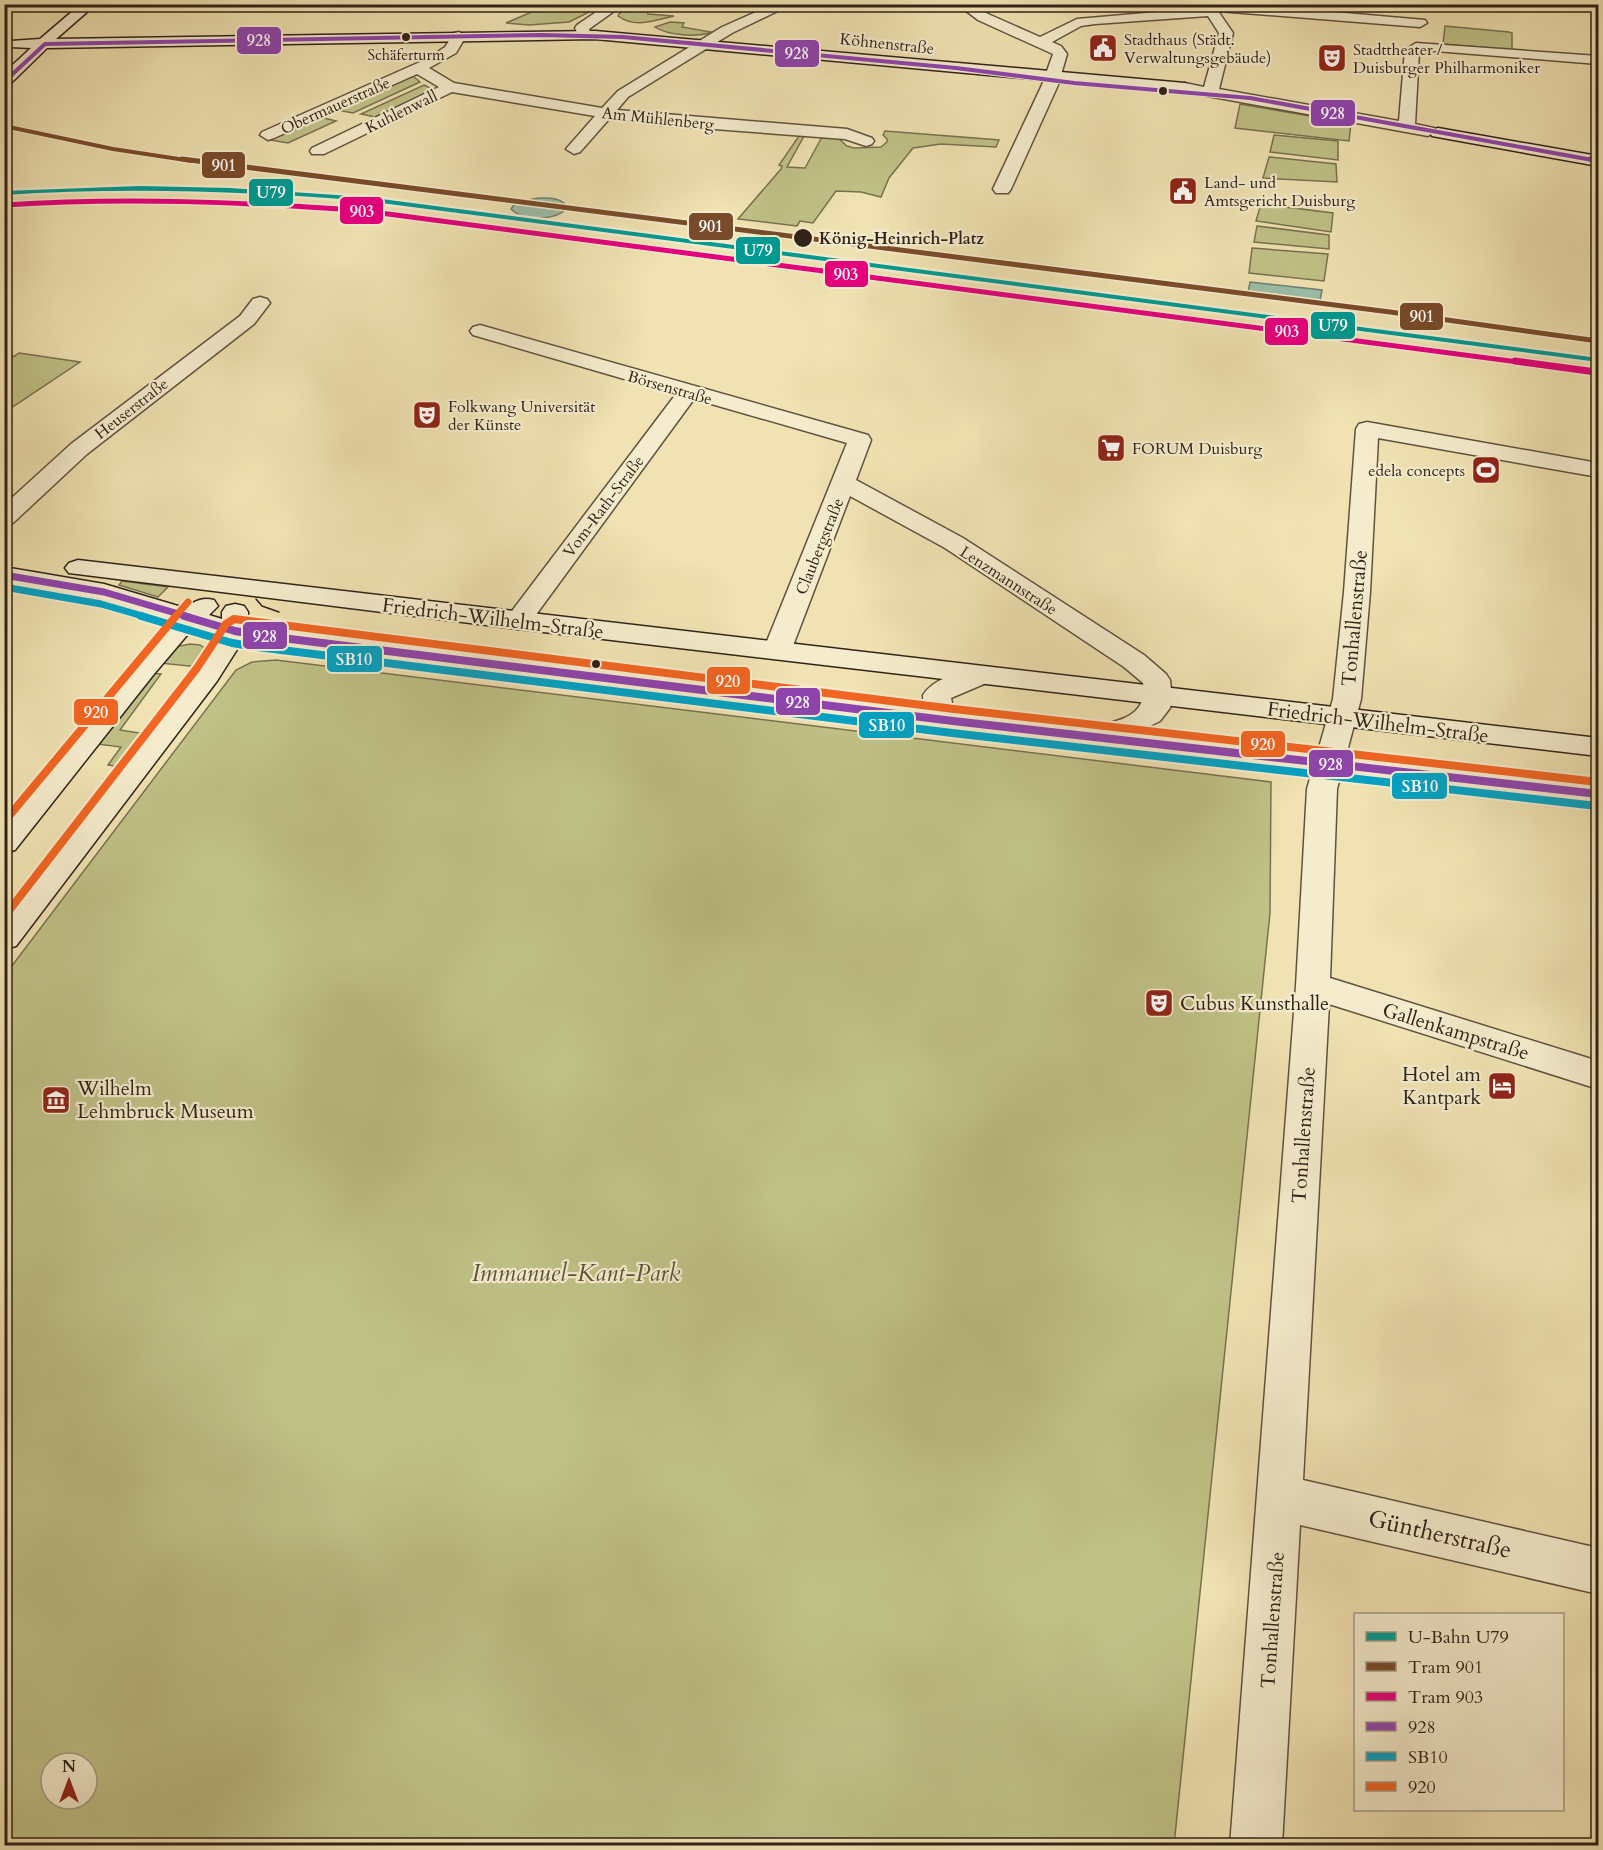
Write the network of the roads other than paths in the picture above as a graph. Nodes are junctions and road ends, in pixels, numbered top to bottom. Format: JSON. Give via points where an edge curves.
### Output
{"nodes":[{"id":1,"x":90,"y":4,"type":"edge"},
{"id":2,"x":618,"y":4,"type":"edge"},
{"id":3,"x":786,"y":4,"type":"edge"},
{"id":4,"x":963,"y":4,"type":"edge"},
{"id":5,"x":1424,"y":4,"type":"edge"},
{"id":6,"x":1211,"y":8,"type":"edge"},
{"id":7,"x":1420,"y":23,"type":"junction"},
{"id":8,"x":583,"y":31,"type":"junction"},
{"id":9,"x":30,"y":32,"type":"dead end"},
{"id":10,"x":459,"y":36,"type":"junction"},
{"id":11,"x":1041,"y":42,"type":"junction"},
{"id":12,"x":706,"y":43,"type":"junction"},
{"id":13,"x":10,"y":44,"type":"edge"},
{"id":14,"x":45,"y":44,"type":"junction"},
{"id":15,"x":1421,"y":46,"type":"junction"},
{"id":16,"x":4,"y":55,"type":"edge"},
{"id":17,"x":1599,"y":60,"type":"edge"},
{"id":18,"x":418,"y":68,"type":"junction"},
{"id":19,"x":1052,"y":78,"type":"junction"},
{"id":20,"x":4,"y":82,"type":"edge"},
{"id":21,"x":450,"y":87,"type":"junction"},
{"id":22,"x":1210,"y":93,"type":"junction"},
{"id":23,"x":605,"y":113,"type":"junction"},
{"id":24,"x":1407,"y":127,"type":"junction"},
{"id":25,"x":1438,"y":134,"type":"junction"},
{"id":26,"x":268,"y":135,"type":"dead end"},
{"id":27,"x":866,"y":141,"type":"dead end"},
{"id":28,"x":574,"y":149,"type":"dead end"},
{"id":29,"x":318,"y":151,"type":"dead end"},
{"id":30,"x":1599,"y":155,"type":"edge"},
{"id":31,"x":1599,"y":161,"type":"edge"},
{"id":32,"x":1002,"y":189,"type":"dead end"},
{"id":33,"x":260,"y":303,"type":"dead end"},
{"id":34,"x":480,"y":331,"type":"dead end"},
{"id":35,"x":688,"y":392,"type":"junction"},
{"id":36,"x":860,"y":440,"type":"joint"},
{"id":37,"x":1599,"y":470,"type":"edge"},
{"id":38,"x":843,"y":483,"type":"junction"},
{"id":39,"x":4,"y":518,"type":"edge"},
{"id":40,"x":4,"y":560,"type":"edge"},
{"id":41,"x":4,"y":575,"type":"edge"},
{"id":42,"x":234,"y":586,"type":"junction"},
{"id":43,"x":189,"y":616,"type":"junction"},
{"id":44,"x":518,"y":621,"type":"junction"},
{"id":45,"x":235,"y":631,"type":"junction"},
{"id":46,"x":777,"y":651,"type":"junction"},
{"id":47,"x":981,"y":675,"type":"junction"},
{"id":48,"x":1158,"y":695,"type":"junction"},
{"id":49,"x":1341,"y":717,"type":"junction"},
{"id":50,"x":953,"y":721,"type":"junction"},
{"id":51,"x":1092,"y":736,"type":"junction"},
{"id":52,"x":1599,"y":747,"type":"edge"},
{"id":53,"x":1330,"y":764,"type":"junction"},
{"id":54,"x":1599,"y":794,"type":"edge"},
{"id":55,"x":8,"y":833,"type":"edge"},
{"id":56,"x":4,"y":937,"type":"edge"},
{"id":57,"x":1312,"y":986,"type":"junction"},
{"id":58,"x":1599,"y":1075,"type":"edge"},
{"id":59,"x":1281,"y":1498,"type":"junction"},
{"id":60,"x":1599,"y":1571,"type":"edge"},
{"id":61,"x":1256,"y":1845,"type":"edge"}],
"edges":[{"from":1,"to":14,"type":"street"},
{"from":2,"to":8,"type":"street"},
{"from":3,"to":12,"type":"street"},
{"from":4,"to":11,"type":"street"},
{"from":5,"to":7,"type":"street"},
{"from":6,"to":7,"type":"street"},
{"from":6,"to":11,"type":"street","via":[[1077,23]]},
{"from":6,"to":22,"type":"street","via":[[1226,33]]},
{"from":7,"to":15,"type":"street","via":[[1414,40]]},
{"from":8,"to":10,"type":"street","name":"Köhnenstraße"},
{"from":8,"to":12,"type":"street","name":"Köhnenstraße"},
{"from":9,"to":13,"type":"street"},
{"from":10,"to":14,"type":"street","name":"Köhnenstraße"},
{"from":10,"to":18,"type":"street","name":"Obermauerstraße","via":[[451,50]]},
{"from":11,"to":19,"type":"street","via":[[1060,54]]},
{"from":12,"to":19,"type":"street","name":"Köhnenstraße"},
{"from":12,"to":23,"type":"street","via":[[623,94]]},
{"from":13,"to":14,"type":"street","name":"Köhnenstraße"},
{"from":13,"to":16,"type":"street"},
{"from":14,"to":20,"type":"street"},
{"from":15,"to":17,"type":"street"},
{"from":15,"to":24,"type":"street","via":[[1412,50]]},
{"from":18,"to":21,"type":"street","name":"Kuhlenwall"},
{"from":18,"to":26,"type":"street","name":"Obermauerstraße"},
{"from":19,"to":22,"type":"street","name":"Köhnenstraße"},
{"from":19,"to":32,"type":"street"},
{"from":21,"to":23,"type":"street","name":"Am Mühlenberg"},
{"from":21,"to":29,"type":"street","name":"Kuhlenwall"},
{"from":22,"to":24,"type":"street","name":"Köhnenstraße"},
{"from":23,"to":27,"type":"street","name":"Am Mühlenberg","via":[[847,134]]},
{"from":23,"to":28,"type":"street"},
{"from":24,"to":25,"type":"street","name":"Köhnenstraße"},
{"from":25,"to":30,"type":"street"},
{"from":25,"to":31,"type":"street"},
{"from":33,"to":39,"type":"street","name":"Heuserstraße","via":[[247,320],[78,449]]},
{"from":34,"to":35,"type":"street","name":"Börsenstraße"},
{"from":35,"to":36,"type":"street","name":"Börsenstraße"},
{"from":35,"to":44,"type":"street","name":"Vom-Rath-Straße"},
{"from":36,"to":38,"type":"street","name":"Claubergstraße"},
{"from":37,"to":49,"type":"street","name":"Tonhallenstraße","via":[[1367,429],[1358,592],[1347,699]]},
{"from":38,"to":46,"type":"street","name":"Claubergstraße"},
{"from":38,"to":48,"type":"street","name":"Lenzmannstraße","via":[[954,543],[1134,661],[1156,680]]},
{"from":40,"to":42,"type":"street","name":"Friedrich-Wilhelm-Straße"},
{"from":41,"to":43,"type":"street","via":[[95,590]]},
{"from":42,"to":43,"type":"street"},
{"from":42,"to":44,"type":"street","name":"Friedrich-Wilhelm-Straße"},
{"from":42,"to":45,"type":"street"},
{"from":43,"to":45,"type":"street"},
{"from":43,"to":55,"type":"street"},
{"from":44,"to":46,"type":"street","name":"Friedrich-Wilhelm-Straße"},
{"from":45,"to":50,"type":"street"},
{"from":45,"to":56,"type":"street","via":[[207,675]]},
{"from":46,"to":47,"type":"street","name":"Friedrich-Wilhelm-Straße"},
{"from":47,"to":48,"type":"street","name":"Friedrich-Wilhelm-Straße"},
{"from":47,"to":50,"type":"street","name":"Friedrich-Wilhelm-Straße","via":[[937,695],[936,705]]},
{"from":48,"to":49,"type":"street","name":"Friedrich-Wilhelm-Straße"},
{"from":48,"to":51,"type":"street","via":[[1155,711],[1142,720]]},
{"from":49,"to":52,"type":"street","name":"Friedrich-Wilhelm-Straße"},
{"from":49,"to":53,"type":"street","name":"Tonhallenstraße"},
{"from":50,"to":51,"type":"street"},
{"from":51,"to":53,"type":"street"},
{"from":53,"to":54,"type":"street"},
{"from":53,"to":57,"type":"street","name":"Tonhallenstraße","via":[[1322,789]]},
{"from":57,"to":58,"type":"street","name":"Gallenkampstraße"},
{"from":57,"to":59,"type":"street","name":"Tonhallenstraße"},
{"from":59,"to":60,"type":"street","name":"Güntherstraße"},
{"from":59,"to":61,"type":"street","name":"Tonhallenstraße"}]}
